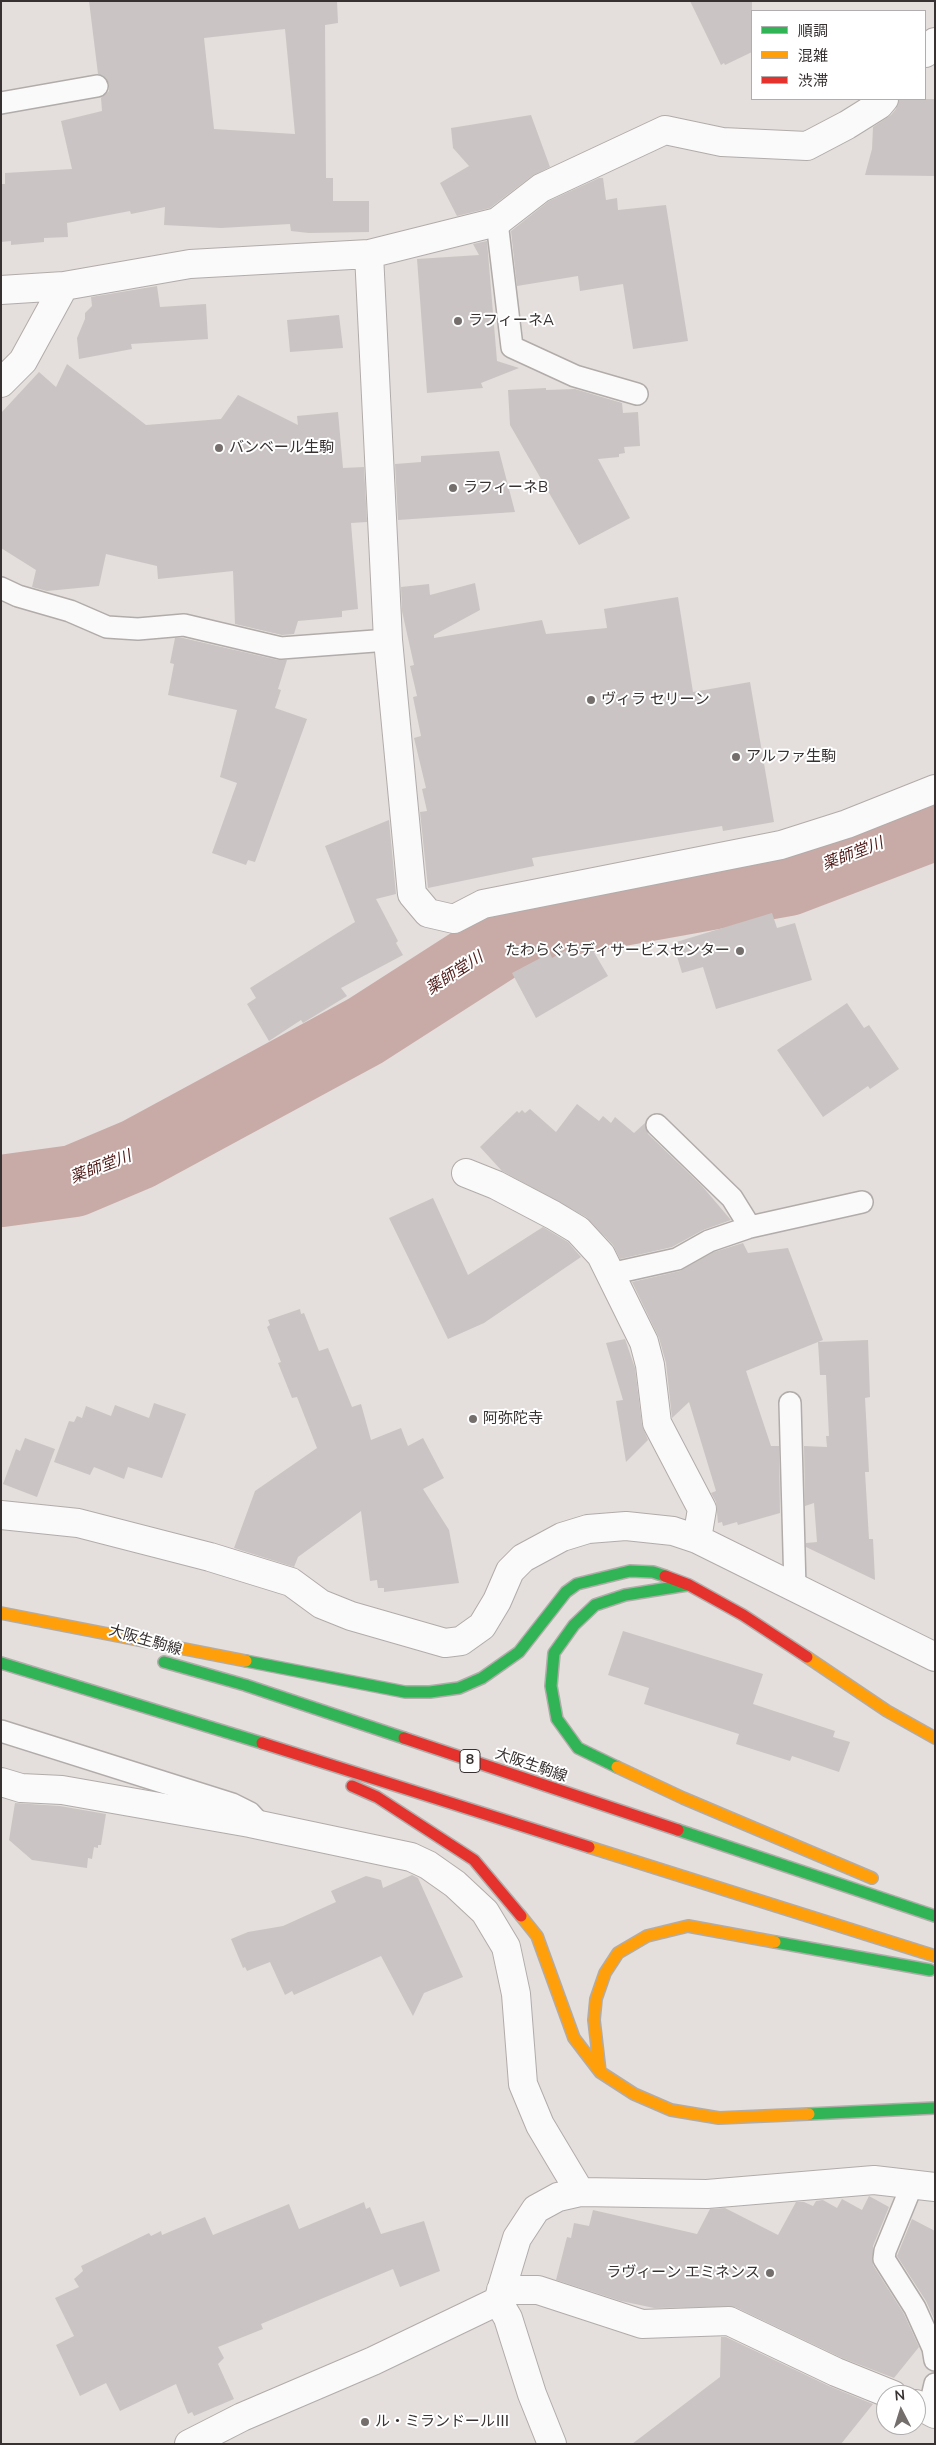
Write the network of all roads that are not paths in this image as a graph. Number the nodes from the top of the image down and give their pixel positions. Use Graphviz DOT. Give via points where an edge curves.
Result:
graph roads {
  1 [pos="935,42"];
  2 [pos="926,52"];
  3 [pos="96,86"];
  4 [pos="883,100"];
  5 [pos="1,103"];
  6 [pos="497,222"];
  7 [pos="369,254"];
  8 [pos="64,286"];
  9 [pos="1,290"];
  10 [pos="1,383"];
  11 [pos="638,394"];
  12 [pos="1,588"];
  13 [pos="388,640"];
  14 [pos="935,789"];
  15 [pos="657,1125"];
  16 [pos="466,1173"];
  17 [pos="862,1202"];
  18 [pos="750,1227"];
  19 [pos="610,1274"];
  20 [pos="790,1403"];
  21 [pos="1,1515"];
  22 [pos="697,1539"];
  23 [pos="688,1585"];
  24 [pos="795,1588"];
  25 [pos="1,1614"];
  26 [pos="114,1647"];
  27 [pos="935,1657"];
  28 [pos="152,1658"];
  29 [pos="1,1663"];
  30 [pos="1,1731"];
  31 [pos="229,1733"];
  32 [pos="935,1738"];
  33 [pos="1,1782"];
  34 [pos="263,1826"];
  35 [pos="881,1882"];
  36 [pos="917,1898"];
  37 [pos="935,1905"];
  38 [pos="935,1916"];
  39 [pos="935,1956"];
  40 [pos="935,1971"];
  41 [pos="600,2072"];
  42 [pos="935,2108"];
  43 [pos="923,2186"];
  44 [pos="580,2192"];
  45 [pos="500,2296"];
  46 [pos="935,2360"];
  47 [pos="876,2388"];
  48 [pos="189,2444"];
  49 [pos="552,2444"];
  1 -- 2 [label="street"];
  3 -- 5 [label="lane"];
  4 -- 6 [label="street" via="808,146 722,142 665,130 541,188"];
  6 -- 7 [label="street"];
  6 -- 11 [label="lane" via="512,347 575,376"];
  7 -- 8 [label="street" via="190,264"];
  7 -- 13 [label="street"];
  8 -- 9 [label="street"];
  8 -- 10 [label="street" via="23,361"];
  12 -- 13 [label="lane" via="107,627 138,629 184,625 281,648"];
  13 -- 14 [label="street" via="412,894 428,913 454,919 483,904 780,845 847,824"];
  15 -- 18 [label="lane" via="732,1198"];
  16 -- 19 [label="street" via="523,1198 578,1230 601,1255"];
  17 -- 18 [label="lane"];
  18 -- 19 [label="lane" via="709,1241 677,1259"];
  19 -- 22 [label="street" via="644,1342 657,1424 702,1509"];
  20 -- 24 [label="lane"];
  21 -- 22 [label="street" via="78,1523 210,1557 291,1582 321,1604 351,1616 445,1643 461,1641 482,1626 510,1571 523,1558 562,1537 588,1529 626,1526 673,1531"];
  22 -- 24 [label="street"];
  23 -- 25 [label="main road" via="653,1572 630,1571 577,1584 566,1592 519,1652 497,1668 459,1688 422,1692 405,1692"];
  23 -- 32 [label="main road" via="743,1615 887,1711"];
  23 -- 35 [label="main road" via="625,1595 594,1605 574,1625 554,1653 551,1686 557,1719 578,1748 683,1798"];
  24 -- 27 [label="street"];
  25 -- 26 [label="main road, 大阪生駒線"];
  28 -- 38 [label="main road, 大阪生駒線 / 8" via="245,1685"];
  29 -- 31 [label="main road"];
  30 -- 34 [label="lane" via="232,1804 250,1813"];
  31 -- 39 [label="main road"];
  31 -- 41 [label="main road" via="377,1797 474,1860 537,1936 574,2038"];
  33 -- 34 [label="street" via="21,1788 62,1790"];
  34 -- 44 [label="street" via="411,1857 456,1884 484,1912 506,1947 516,1994 523,2084 540,2124"];
  36 -- 37 [label="main road"];
  40 -- 41 [label="main road" via="688,1926 647,1936 618,1953 604,1973 594,2020"];
  41 -- 42 [label="main road" via="634,2094 671,2110 719,2118"];
  43 -- 44 [label="street" via="874,2180 707,2194"];
  43 -- 46 [label="lane" via="885,2251 884,2259 915,2308"];
  44 -- 45 [label="street" via="558,2197 536,2209 517,2238"];
  45 -- 47 [label="street" via="538,2290 642,2324 728,2321"];
  45 -- 48 [label="street" via="372,2360"];
  45 -- 49 [label="street"];
}
